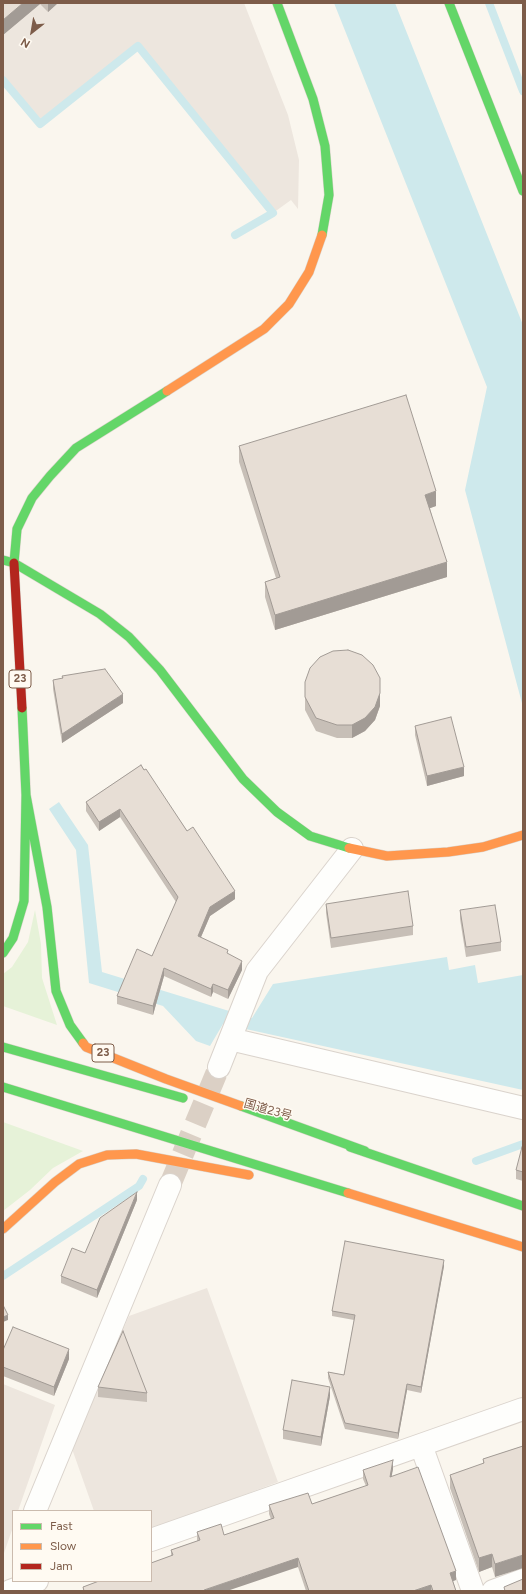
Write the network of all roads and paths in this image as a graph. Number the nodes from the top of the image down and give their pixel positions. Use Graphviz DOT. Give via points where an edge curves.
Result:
graph roads {
  1 [pos="277,3"];
  2 [pos="449,3"];
  3 [pos="523,191"];
  4 [pos="3,560"];
  5 [pos="14,563"];
  6 [pos="26,795"];
  7 [pos="523,835"];
  8 [pos="352,849"];
  9 [pos="3,953"];
  10 [pos="231,1036"];
  11 [pos="3,1047"];
  12 [pos="219,1067"];
  13 [pos="3,1087"];
  14 [pos="191,1101"];
  15 [pos="523,1108"];
  16 [pos="229,1112"];
  17 [pos="365,1151"];
  18 [pos="170,1185"];
  19 [pos="354,1195"];
  20 [pos="523,1206"];
  21 [pos="3,1229"];
  22 [pos="523,1247"];
  23 [pos="523,1409"];
  24 [pos="421,1445"];
  25 [pos="36,1510"];
  26 [pos="152,1540"];
  27 [pos="12,1580"];
  28 [pos="523,1580"];
  29 [pos="34,1582"];
  30 [pos="10,1591"];
  31 [pos="473,1591"];
  32 [pos="493,1591"];
  1 -- 5 [label="main road" via="313,99 325,146 329,195 322,235 309,272 289,304 264,329 76,448 32,498 18,529"];
  2 -- 3 [label="main road"];
  4 -- 5 [label="main road"];
  5 -- 6 [label="main road, 23"];
  5 -- 8 [label="main road" via="100,614 129,637 160,670 244,779 278,812 310,836"];
  6 -- 9 [label="main road, 23" via="24,901 13,938"];
  6 -- 17 [label="main road, 23" via="47,907 56,991 70,1025 86,1047"];
  7 -- 8 [label="main road" via="482,847 448,852 387,856"];
  8 -- 10 [label="street" via="257,970"];
  10 -- 12 [label="street"];
  10 -- 15 [label="street"];
  11 -- 14 [label="main road, 23"];
  13 -- 19 [label="main road"];
  16 -- 17 [label="main road, 国道23号 / 23"];
  17 -- 20 [label="main road, 国道23号 / 23"];
  18 -- 25 [label="street"];
  19 -- 21 [label="main road" via="136,1154 108,1155 79,1164"];
  19 -- 22 [label="main road"];
  23 -- 24 [label="street"];
  24 -- 26 [label="street"];
  24 -- 31 [label="street"];
  27 -- 30 [label="street"];
  28 -- 32 [label="street"];
  29 -- 30 [label="street"];
}
